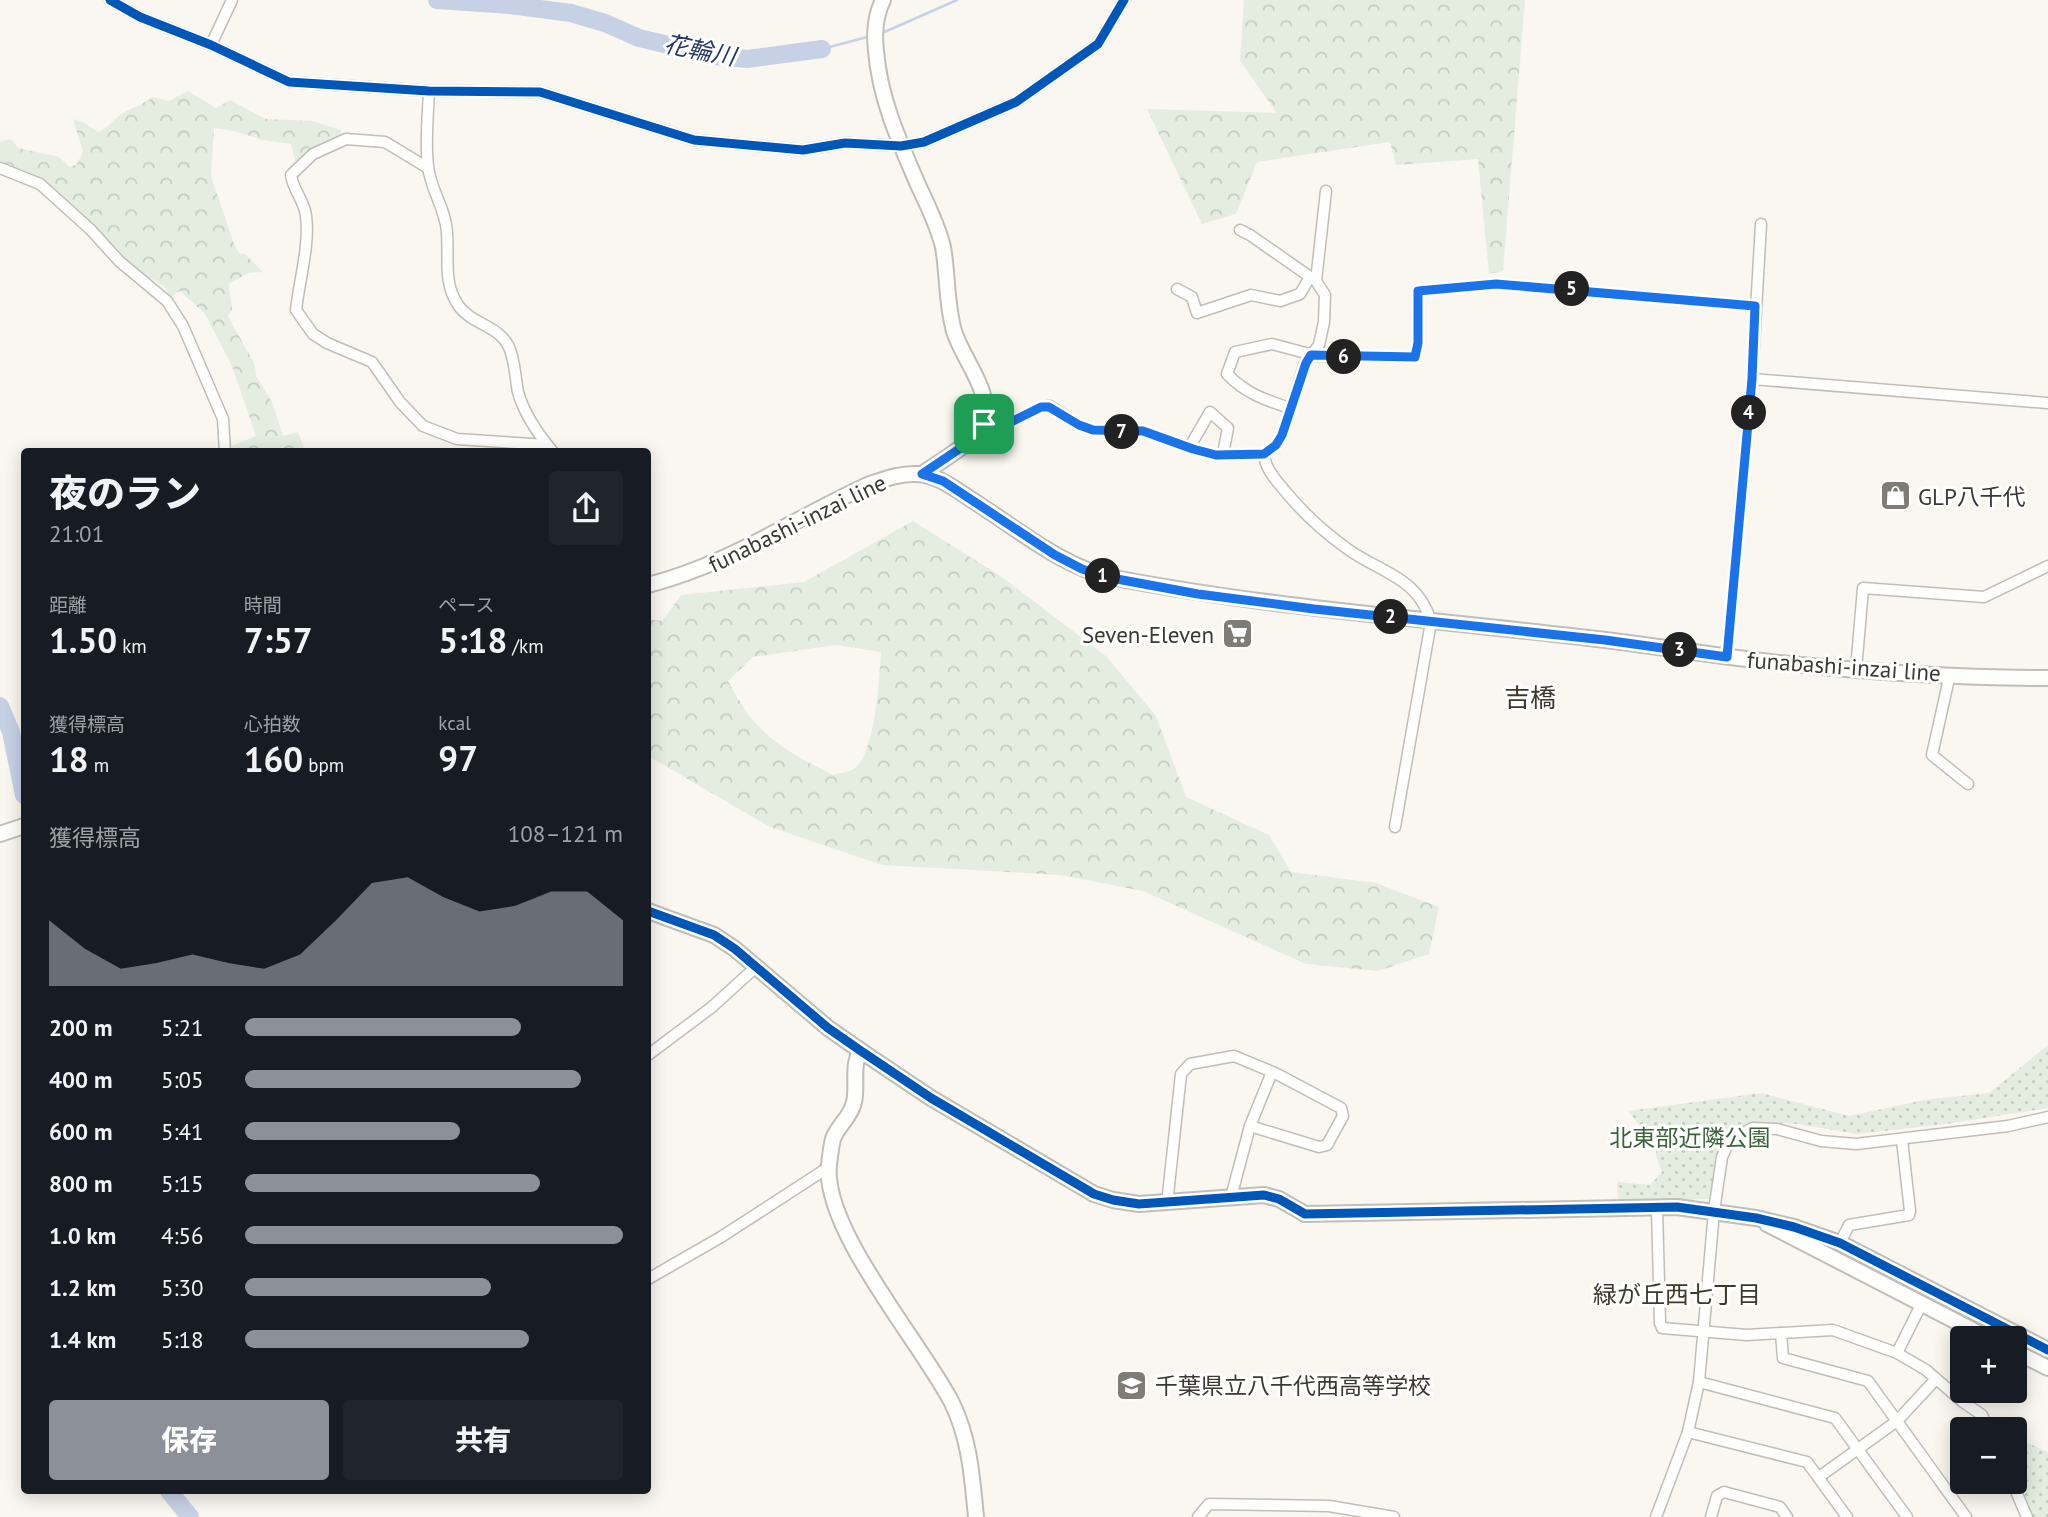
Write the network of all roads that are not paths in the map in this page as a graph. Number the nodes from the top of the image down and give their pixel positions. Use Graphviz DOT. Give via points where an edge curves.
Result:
graph roads {
  1 [pos="110,0"];
  2 [pos="232,0"];
  3 [pos="883,0"];
  4 [pos="1124,0"];
  5 [pos="211,45"];
  6 [pos="429,91"];
  7 [pos="901,146"];
  8 [pos="0,168"];
  9 [pos="428,168"];
  10 [pos="1326,191"];
  11 [pos="1760,224"];
  12 [pos="1240,230"];
  13 [pos="1313,279"];
  14 [pos="1177,289"];
  15 [pos="1755,306"];
  16 [pos="1311,355"];
  17 [pos="1752,379"];
  18 [pos="2048,403"];
  19 [pos="1290,408"];
  20 [pos="984,424"];
  21 [pos="225,448"];
  22 [pos="550,448"];
  23 [pos="1189,448"];
  24 [pos="1223,454"];
  25 [pos="1264,454"];
  26 [pos="922,474"];
  27 [pos="2048,566"];
  28 [pos="651,584"];
  29 [pos="1431,622"];
  30 [pos="1727,657"];
  31 [pos="1856,670"];
  32 [pos="1950,674"];
  33 [pos="2048,678"];
  34 [pos="1968,784"];
  35 [pos="21,827"];
  36 [pos="1395,827"];
  37 [pos="0,834"];
  38 [pos="651,912"];
  39 [pos="757,965"];
  40 [pos="861,1051"];
  41 [pos="651,1053"];
  42 [pos="1272,1072"];
  43 [pos="2048,1117"];
  44 [pos="1250,1126"];
  45 [pos="1902,1140"];
  46 [pos="829,1167"];
  47 [pos="1231,1197"];
  48 [pos="1167,1204"];
  49 [pos="1657,1208"];
  50 [pos="1714,1211"];
  51 [pos="1756,1218"];
  52 [pos="1840,1243"];
  53 [pos="651,1277"];
  54 [pos="1922,1303"];
  55 [pos="1965,1326"];
  56 [pos="1705,1332"];
  57 [pos="1781,1333"];
  58 [pos="2048,1349"];
  59 [pos="1897,1353"];
  60 [pos="2027,1358"];
  61 [pos="2048,1368"];
  62 [pos="1936,1379"];
  63 [pos="1699,1382"];
  64 [pos="1983,1417"];
  65 [pos="1897,1421"];
  66 [pos="1688,1432"];
  67 [pos="1858,1449"];
  68 [pos="1819,1477"];
  69 [pos="2017,1494"];
  70 [pos="976,1517"];
  71 [pos="1198,1517"];
  72 [pos="1394,1517"];
  73 [pos="1656,1517"];
  74 [pos="1711,1517"];
  75 [pos="1787,1517"];
  76 [pos="1847,1517"];
  77 [pos="1907,1517"];
  78 [pos="1966,1517"];
  79 [pos="2027,1517"];
  1 -- 5 [label="street"];
  2 -- 5 [label="street"];
  3 -- 7 [label="street" via="874,40 877,73"];
  4 -- 7 [label="street" via="1098,44 1016,103 924,142"];
  5 -- 6 [label="street" via="289,82"];
  6 -- 7 [label="street" via="540,92 694,140 730,145 803,150 845,143"];
  6 -- 9 [label="street"];
  7 -- 20 [label="street" via="943,247 948,303 955,333 985,403"];
  8 -- 21 [label="street" via="40,184 167,301 183,326 223,419"];
  9 -- 22 [label="street" via="448,234 449,288 460,308 499,333 509,346 529,420"];
  9 -- 22 [label="street" via="385,142 346,139 300,164 291,175 306,214 296,310 313,334 373,362 400,402 424,426 464,440"];
  10 -- 13 [label="street"];
  11 -- 15 [label="street"];
  12 -- 13 [label="street"];
  13 -- 14 [label="street" via="1300,294 1280,301 1251,295 1197,313 1192,297"];
  13 -- 16 [label="street" via="1325,295 1320,345"];
  15 -- 16 [label="street" via="1496,284 1448,287 1418,291 1415,357"];
  15 -- 17 [label="street"];
  16 -- 19 [label="street"];
  16 -- 19 [label="street" via="1272,344 1235,352 1227,374 1252,395"];
  17 -- 18 [label="street"];
  17 -- 30 [label="street"];
  19 -- 25 [label="street" via="1282,435"];
  20 -- 23 [label="street" via="1013,421 1049,407 1093,430 1143,431"];
  20 -- 26 [label="street" via="974,439"];
  23 -- 24 [label="street"];
  23 -- 24 [label="street" via="1210,412 1228,428"];
  24 -- 25 [label="street"];
  25 -- 29 [label="street" via="1274,478 1293,501 1348,549 1418,593"];
  26 -- 28 [label="street, funabashi-inzai line" via="870,484 721,561"];
  26 -- 29 [label="street, funabashi-inzai line" via="943,481 1055,555 1106,577 1198,594"];
  27 -- 31 [label="street" via="1984,597 1863,587"];
  29 -- 30 [label="street, funabashi-inzai line"];
  29 -- 36 [label="street"];
  30 -- 31 [label="street, funabashi-inzai line"];
  31 -- 32 [label="street, funabashi-inzai line"];
  32 -- 33 [label="street, funabashi-inzai line"];
  32 -- 34 [label="street" via="1932,755"];
  35 -- 37 [label="street"];
  38 -- 39 [label="street" via="714,935"];
  39 -- 40 [label="street" via="810,1014"];
  39 -- 41 [label="street" via="712,1007"];
  40 -- 46 [label="street" via="856,1058 852,1112 833,1139"];
  40 -- 48 [label="street" via="1079,1187 1113,1200"];
  42 -- 44 [label="street"];
  42 -- 44 [label="street" via="1341,1108 1343,1116 1327,1145 1319,1147"];
  42 -- 48 [label="street" via="1234,1056 1190,1064 1181,1074"];
  43 -- 45 [label="street"];
  44 -- 47 [label="street"];
  45 -- 50 [label="street" via="1836,1144 1754,1128 1727,1146"];
  45 -- 52 [label="street" via="1909,1215 1849,1225"];
  46 -- 53 [label="street"];
  46 -- 70 [label="street" via="835,1208 862,1261 952,1404 970,1456"];
  47 -- 48 [label="street"];
  47 -- 49 [label="street" via="1265,1195 1305,1214"];
  49 -- 50 [label="street"];
  49 -- 56 [label="street" via="1660,1323 1667,1330"];
  50 -- 51 [label="street"];
  50 -- 56 [label="street"];
  51 -- 52 [label="street"];
  51 -- 54 [label="street"];
  52 -- 58 [label="street"];
  54 -- 55 [label="street"];
  54 -- 59 [label="street"];
  56 -- 57 [label="street"];
  56 -- 63 [label="street"];
  57 -- 59 [label="street" via="1833,1330"];
  57 -- 65 [label="street" via="1783,1358 1868,1381"];
  59 -- 62 [label="street"];
  60 -- 61 [label="street"];
  62 -- 64 [label="street"];
  62 -- 65 [label="street"];
  63 -- 66 [label="street"];
  63 -- 67 [label="street" via="1835,1418"];
  65 -- 67 [label="street"];
  65 -- 78 [label="street"];
  66 -- 68 [label="street" via="1807,1462"];
  66 -- 73 [label="street"];
  67 -- 68 [label="street"];
  67 -- 77 [label="street"];
  68 -- 76 [label="street"];
  69 -- 79 [label="street"];
  71 -- 72 [label="street" via="1209,1504 1329,1506"];
  74 -- 75 [label="street" via="1717,1496 1724,1492 1780,1507"];
}
